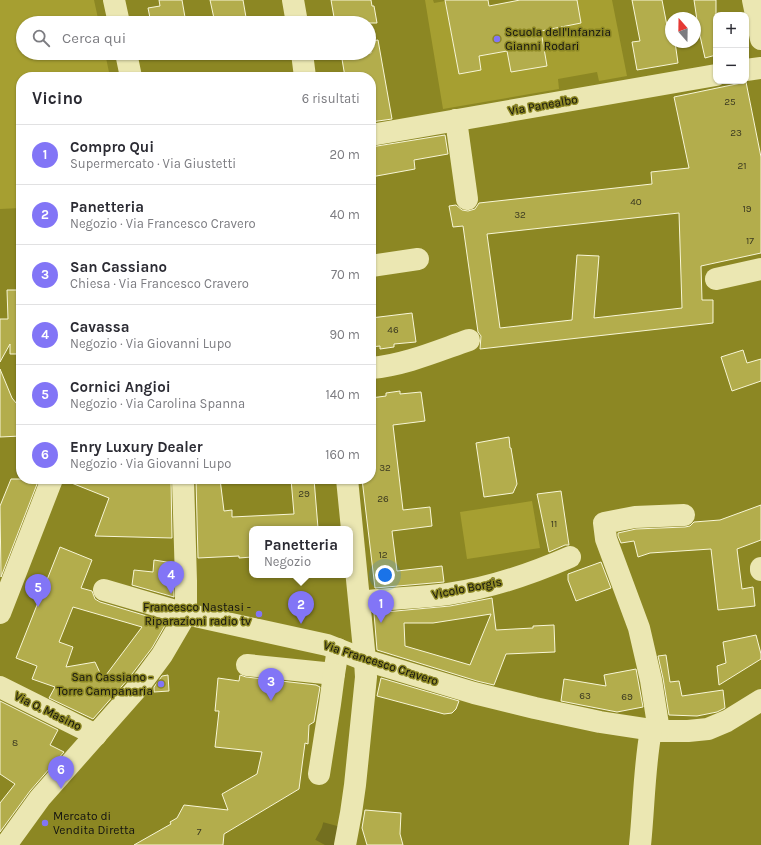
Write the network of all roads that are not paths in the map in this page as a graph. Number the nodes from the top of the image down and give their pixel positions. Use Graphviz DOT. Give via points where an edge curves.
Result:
graph roads {
  1 [pos="114,0"];
  2 [pos="293,0"];
  3 [pos="753,0"];
  4 [pos="117,16"];
  5 [pos="296,16"];
  6 [pos="761,39"];
  7 [pos="127,60"];
  8 [pos="303,60"];
  9 [pos="761,68"];
  10 [pos="749,70"];
  11 [pos="130,72"];
  12 [pos="304,72"];
  13 [pos="713,76"];
  14 [pos="456,120"];
  15 [pos="376,134"];
  16 [pos="467,199"];
  17 [pos="418,259"];
  18 [pos="376,265"];
  19 [pos="761,270"];
  20 [pos="716,279"];
  21 [pos="469,340"];
  22 [pos="376,368"];
  23 [pos="50,484"];
  24 [pos="183,484"];
  25 [pos="348,484"];
  26 [pos="684,515"];
  27 [pos="352,526"];
  28 [pos="353,536"];
  29 [pos="570,556"];
  30 [pos="5,587"];
  31 [pos="104,590"];
  32 [pos="360,602"];
  33 [pos="0,613"];
  34 [pos="195,616"];
  35 [pos="338,648"];
  36 [pos="365,660"];
  37 [pos="247,665"];
  38 [pos="334,674"];
  39 [pos="0,687"];
  40 [pos="761,700"];
  41 [pos="655,731"];
  42 [pos="96,735"];
  43 [pos="319,774"];
  44 [pos="355,785"];
  45 [pos="335,821"];
  46 [pos="6,845"];
  47 [pos="345,845"];
  48 [pos="640,845"];
  1 -- 4 [label="street"];
  2 -- 5 [label="street"];
  3 -- 6 [label="street"];
  7 -- 11 [label="street"];
  8 -- 12 [label="street"];
  9 -- 10 [label="street"];
  13 -- 14 [label="street, Via Panealbo"];
  14 -- 15 [label="street, Via Panealbo"];
  14 -- 16 [label="street"];
  17 -- 18 [label="street"];
  19 -- 20 [label="street"];
  21 -- 22 [label="street" via="419,358"];
  23 -- 30 [label="street"];
  24 -- 34 [label="street" via="186,581"];
  25 -- 27 [label="street"];
  26 -- 41 [label="street" via="635,517 604,523 606,539 639,628 651,680"];
  28 -- 32 [label="street"];
  29 -- 32 [label="street, Vicolo Borgis" via="508,581 471,590 446,595"];
  30 -- 33 [label="street"];
  31 -- 34 [label="street, Via Francesco Cravero"];
  32 -- 36 [label="street"];
  34 -- 35 [label="street, Via Francesco Cravero"];
  34 -- 42 [label="street"];
  35 -- 36 [label="street, Via Francesco Cravero"];
  35 -- 38 [label="street"];
  36 -- 41 [label="street, Via Francesco Cravero" via="474,693 535,708"];
  36 -- 44 [label="street" via="366,677"];
  37 -- 38 [label="street"];
  38 -- 43 [label="street"];
  39 -- 42 [label="street, Via O. Masino"];
  40 -- 41 [label="street, Via Francesco Cravero" via="727,722 708,729"];
  41 -- 48 [label="street" via="646,767"];
  42 -- 46 [label="street" via="40,798"];
  44 -- 45 [label="street" via="342,790"];
  44 -- 47 [label="street"];
}
